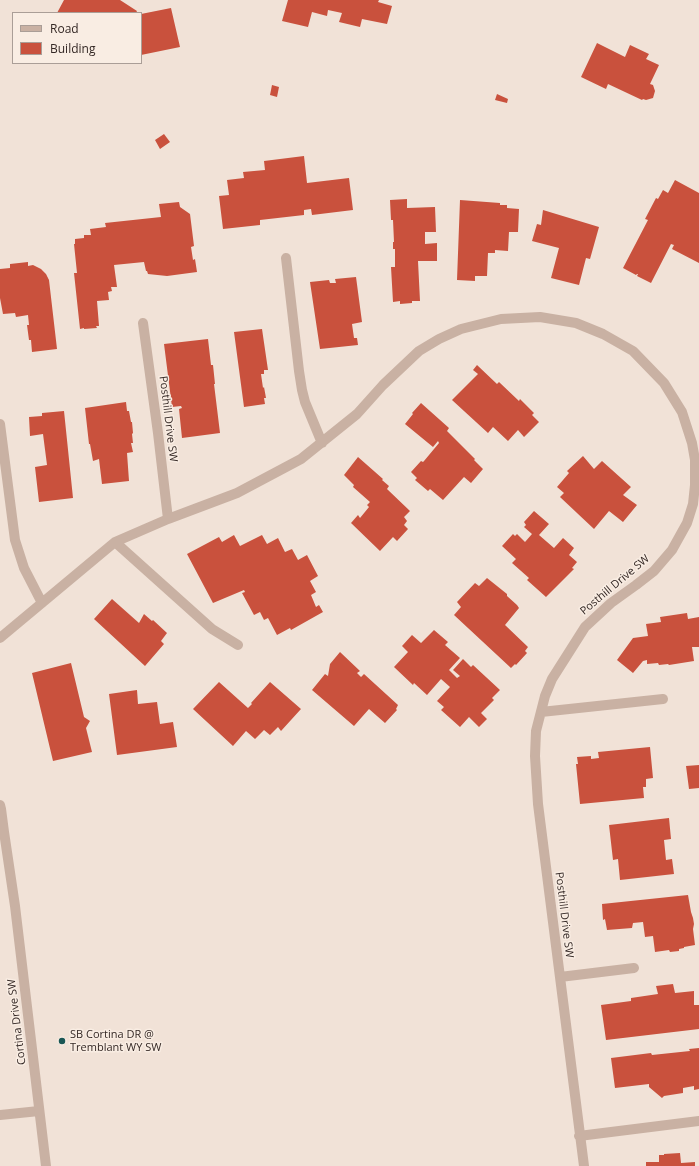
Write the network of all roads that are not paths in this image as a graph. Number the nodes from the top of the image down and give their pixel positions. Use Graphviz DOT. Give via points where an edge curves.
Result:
graph roads {
  1 [pos="286,258"];
  2 [pos="143,323"];
  3 [pos="0,424"];
  4 [pos="322,443"];
  5 [pos="168,519"];
  6 [pos="115,542"];
  7 [pos="42,603"];
  8 [pos="0,638"];
  9 [pos="238,645"];
  10 [pos="663,699"];
  11 [pos="541,712"];
  12 [pos="0,805"];
  13 [pos="634,968"];
  14 [pos="560,977"];
  15 [pos="39,1111"];
  16 [pos="0,1116"];
  17 [pos="699,1121"];
  18 [pos="579,1136"];
  19 [pos="46,1166"];
  20 [pos="584,1166"];
  1 -- 4 [label="street" via="302,390"];
  2 -- 5 [label="street, Posthill Drive SW"];
  3 -- 7 [label="street" via="15,540 24,568"];
  4 -- 5 [label="street, Posthill Drive SW" via="301,459 237,494"];
  4 -- 11 [label="street, Posthill Drive SW" via="357,414 419,351 460,329 501,319 540,317 576,323 603,334 633,351 664,383 682,412 695,460 693,504 687,523 672,550 654,571 611,603 585,627 552,679"];
  5 -- 6 [label="street, Posthill Drive SW"];
  6 -- 7 [label="street, Posthill Drive SW"];
  6 -- 9 [label="street" via="212,629"];
  7 -- 8 [label="street, Posthill Drive SW"];
  10 -- 11 [label="street"];
  11 -- 14 [label="street, Posthill Drive SW" via="536,731 535,756 538,804"];
  12 -- 15 [label="street, Cortina Drive SW" via="15,906"];
  13 -- 14 [label="street"];
  14 -- 18 [label="street, Posthill Drive SW"];
  15 -- 16 [label="street"];
  15 -- 19 [label="street, Cortina Drive SW"];
  17 -- 18 [label="street"];
  18 -- 20 [label="street, Posthill Drive SW"];
}
